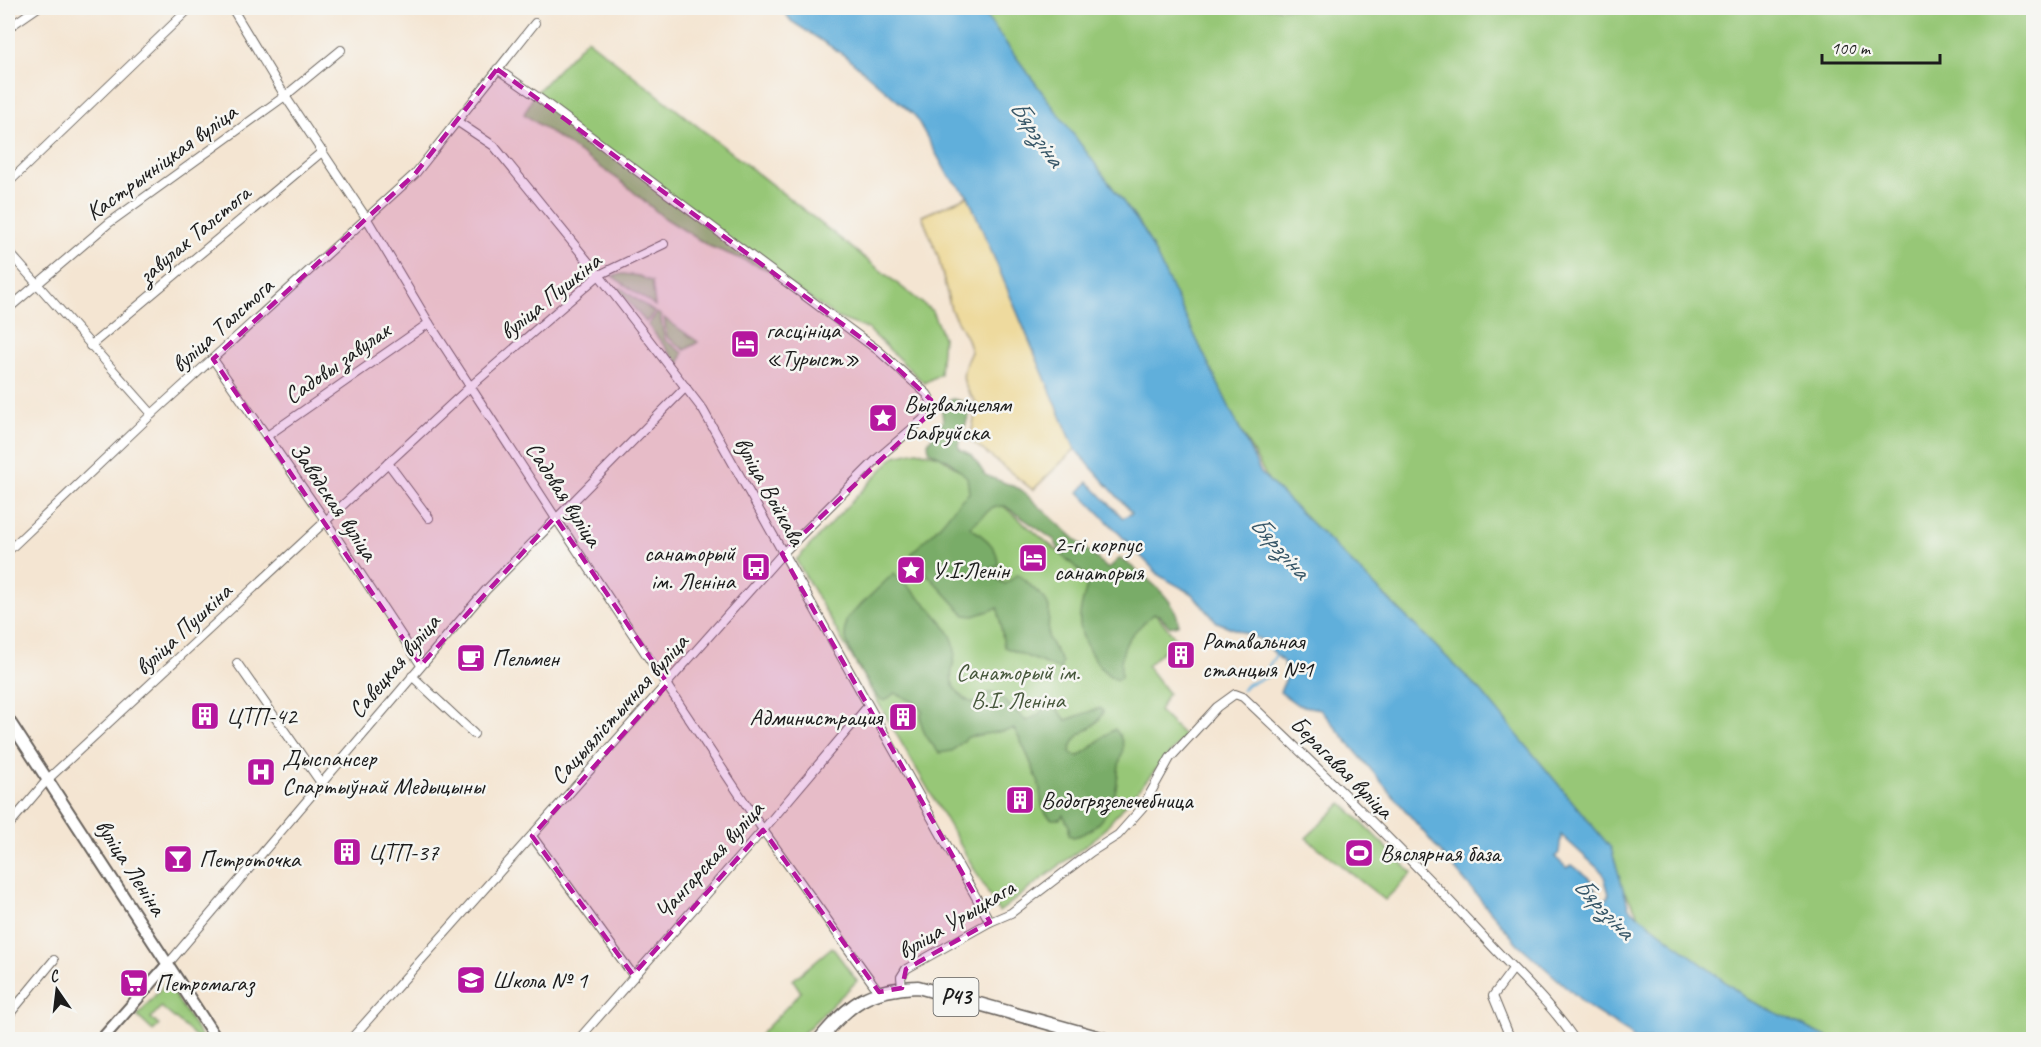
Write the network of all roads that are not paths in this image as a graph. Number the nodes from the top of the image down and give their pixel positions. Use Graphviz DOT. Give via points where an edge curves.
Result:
graph roads {
  1 [pos="37,8"];
  2 [pos="190,8"];
  3 [pos="232,8"];
  4 [pos="535,23"];
  5 [pos="8,28"];
  6 [pos="341,50"];
  7 [pos="496,69"];
  8 [pos="285,96"];
  9 [pos="458,122"];
  10 [pos="322,151"];
  11 [pos="8,183"];
  12 [pos="367,219"];
  13 [pos="664,244"];
  14 [pos="8,251"];
  15 [pos="599,275"];
  16 [pos="35,285"];
  17 [pos="8,309"];
  18 [pos="429,323"];
  19 [pos="90,346"];
  20 [pos="213,359"];
  21 [pos="471,386"];
  22 [pos="686,387"];
  23 [pos="152,414"];
  24 [pos="267,436"];
  25 [pos="388,463"];
  26 [pos="555,517"];
  27 [pos="429,518"];
  28 [pos="325,520"];
  29 [pos="8,551"];
  30 [pos="782,554"];
  31 [pos="237,663"];
  32 [pos="421,665"];
  33 [pos="412,676"];
  34 [pos="668,684"];
  35 [pos="1243,697"];
  36 [pos="868,706"];
  37 [pos="8,719"];
  38 [pos="474,734"];
  39 [pos="48,779"];
  40 [pos="321,783"];
  41 [pos="8,826"];
  42 [pos="763,830"];
  43 [pos="532,836"];
  44 [pos="990,922"];
  45 [pos="54,960"];
  46 [pos="168,964"];
  47 [pos="1513,969"];
  48 [pos="633,975"];
  49 [pos="902,988"];
  50 [pos="879,992"];
  51 [pos="8,1016"];
  52 [pos="101,1040"];
  53 [pos="217,1040"];
  54 [pos="350,1040"];
  55 [pos="578,1040"];
  56 [pos="819,1040"];
  57 [pos="1108,1040"];
  58 [pos="1511,1040"];
  59 [pos="1575,1040"];
  1 -- 5 [label="street"];
  2 -- 11 [label="street"];
  3 -- 8 [label="street, Садовая вуліца"];
  4 -- 7 [label="street, вуліца Талстога"];
  6 -- 8 [label="street, Кастрычніцкая вуліца"];
  7 -- 9 [label="street, вуліца Талстога"];
  7 -- 30 [label="street, Сацыялістычная вуліца" via="879,351 931,400 927,417 878,458"];
  8 -- 10 [label="street, Садовая вуліца"];
  8 -- 16 [label="street, Кастрычніцкая вуліца" via="109,223"];
  9 -- 12 [label="street, вуліца Талстога" via="415,174"];
  9 -- 15 [label="street, вуліца Войкава" via="494,146"];
  10 -- 12 [label="street, Садовая вуліца"];
  10 -- 19 [label="street, завулак Талстога"];
  12 -- 18 [label="street, Садовая вуліца"];
  12 -- 20 [label="street, вуліца Талстога"];
  13 -- 15 [label="street, вуліца Пушкіна"];
  14 -- 16 [label="street"];
  15 -- 21 [label="street, вуліца Пушкіна"];
  15 -- 22 [label="street, вуліца Войкава"];
  16 -- 17 [label="street, Кастрычніцкая вуліца"];
  16 -- 19 [label="street"];
  18 -- 21 [label="street, Садовая вуліца"];
  18 -- 24 [label="street, Садовы завулак"];
  19 -- 23 [label="street"];
  20 -- 23 [label="street, вуліца Талстога"];
  20 -- 24 [label="street, Заводская вуліца"];
  21 -- 25 [label="street, вуліца Пушкіна"];
  21 -- 26 [label="street, Садовая вуліца"];
  22 -- 26 [label="street, Савецкая вуліца"];
  22 -- 30 [label="street, вуліца Войкава" via="703,410"];
  23 -- 29 [label="street, вуліца Талстога"];
  24 -- 28 [label="street, Заводская вуліца"];
  25 -- 27 [label="street"];
  25 -- 28 [label="street, вуліца Пушкіна"];
  26 -- 32 [label="street, Савецкая вуліца"];
  26 -- 34 [label="street, Садовая вуліца"];
  28 -- 32 [label="street, Заводская вуліца"];
  28 -- 39 [label="street, вуліца Пушкіна"];
  30 -- 34 [label="street, Сацыялістычная вуліца"];
  30 -- 36 [label="street, вуліца Войкава"];
  31 -- 40 [label="street"];
  32 -- 33 [label="street, Савецкая вуліца"];
  33 -- 38 [label="street"];
  33 -- 40 [label="street, Савецкая вуліца"];
  34 -- 42 [label="street, Садовая вуліца"];
  34 -- 43 [label="street, Сацыялістычная вуліца"];
  35 -- 44 [label="street, вуліца Урыцкага" via="1235,694 1217,707 1170,758 1142,808 1118,836 1011,913"];
  35 -- 47 [label="street, Берагавая вуліца" via="1454,905"];
  36 -- 42 [label="street, Чангарская вуліца"];
  36 -- 44 [label="street, вуліца Войкава"];
  37 -- 39 [label="main road, вуліца Леніна"];
  39 -- 41 [label="street, вуліца Пушкіна"];
  39 -- 46 [label="main road, вуліца Леніна"];
  40 -- 46 [label="street, Савецкая вуліца"];
  42 -- 48 [label="street, Чангарская вуліца"];
  42 -- 50 [label="street, Садовая вуліца"];
  43 -- 48 [label="street"];
  43 -- 54 [label="street, Сацыялістычная вуліца"];
  44 -- 49 [label="street, вуліца Урыцкага" via="906,969 901,977"];
  45 -- 51 [label="street"];
  46 -- 52 [label="main road, Савецкая вуліца"];
  46 -- 53 [label="main road, вуліца Леніна"];
  47 -- 58 [label="street" via="1493,996"];
  47 -- 59 [label="street, Берагавая вуліца" via="1555,1010"];
  48 -- 55 [label="street, Чангарская вуліца"];
  49 -- 50 [label="main road, вуліца Урыцкага / Р43"];
  49 -- 57 [label="main road, вуліца Урыцкага / Р43" via="918,987"];
  50 -- 56 [label="main road, вуліца Урыцкага / Р43" via="852,1005"];
}
